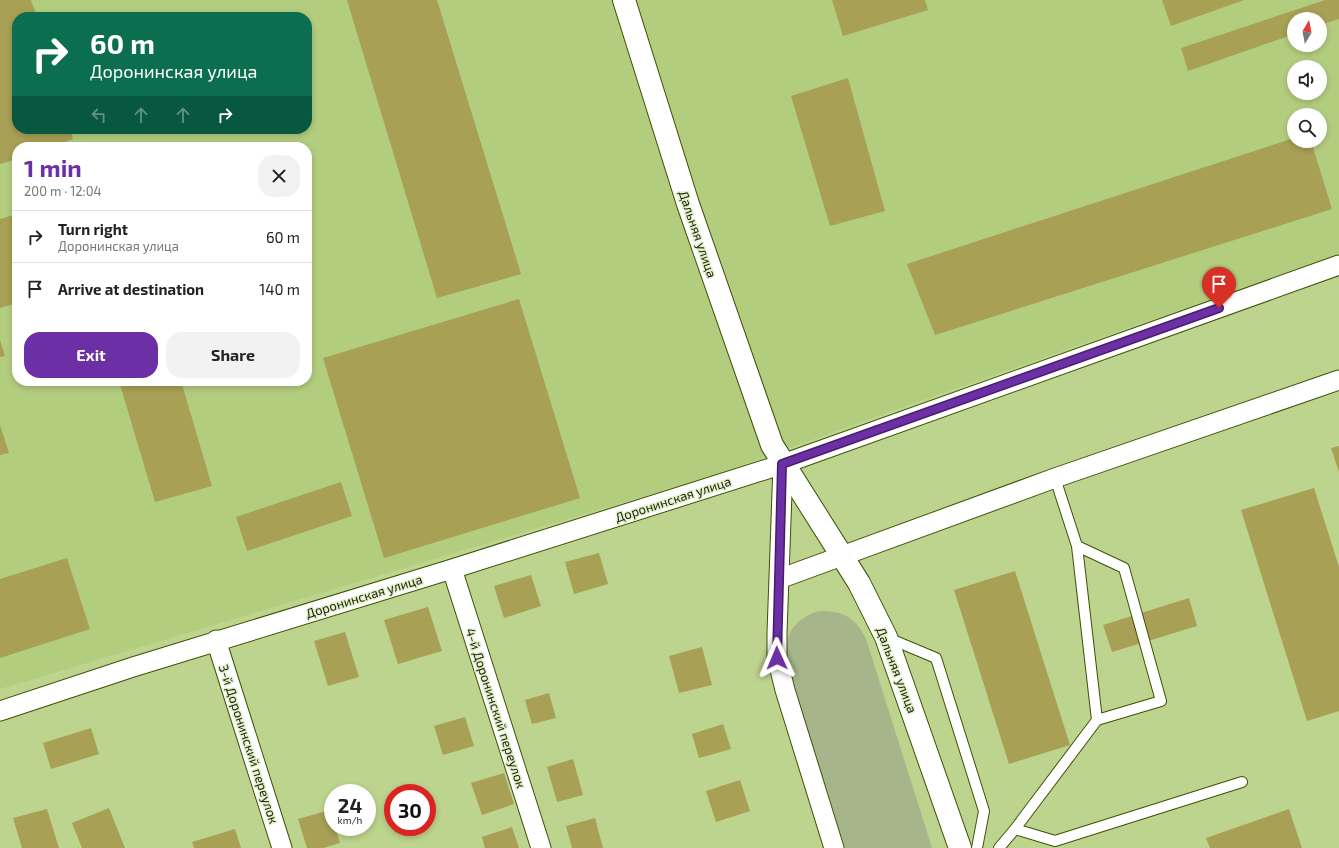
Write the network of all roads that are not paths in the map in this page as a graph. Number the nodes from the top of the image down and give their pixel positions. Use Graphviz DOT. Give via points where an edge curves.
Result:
graph roads {
  1 [pos="624,0"];
  2 [pos="1339,265"];
  3 [pos="1339,380"];
  4 [pos="782,464"];
  5 [pos="1055,478"];
  6 [pos="1077,546"];
  7 [pos="842,556"];
  8 [pos="452,569"];
  9 [pos="779,579"];
  10 [pos="886,637"];
  11 [pos="216,640"];
  12 [pos="0,711"];
  13 [pos="1096,720"];
  14 [pos="1242,782"];
  15 [pos="1015,829"];
  16 [pos="282,848"];
  17 [pos="541,848"];
  18 [pos="834,848"];
  19 [pos="960,848"];
  20 [pos="977,848"];
  21 [pos="999,848"];
  1 -- 4 [label="street, Дальняя улица" via="688,204 772,445"];
  2 -- 4 [label="street, Доронинская улица"];
  3 -- 5 [label="street"];
  4 -- 7 [label="street, Дальняя улица"];
  4 -- 8 [label="street, Доронинская улица"];
  4 -- 9 [label="street, Дальняя улица"];
  5 -- 6 [label="lane"];
  5 -- 7 [label="street"];
  6 -- 13 [label="lane"];
  6 -- 13 [label="lane" via="1124,568 1161,700"];
  7 -- 9 [label="street"];
  7 -- 10 [label="street, Дальняя улица"];
  8 -- 11 [label="street, Доронинская улица"];
  8 -- 17 [label="street, 4-й Доронинский переулок"];
  9 -- 18 [label="street, Дальняя улица" via="777,658"];
  10 -- 19 [label="street, Дальняя улица"];
  10 -- 20 [label="lane" via="936,658 984,811"];
  11 -- 12 [label="street, Доронинская улица"];
  11 -- 16 [label="street, 3-й Доронинский переулок"];
  13 -- 15 [label="lane"];
  14 -- 15 [label="lane" via="1055,841"];
  15 -- 21 [label="lane"];
}
